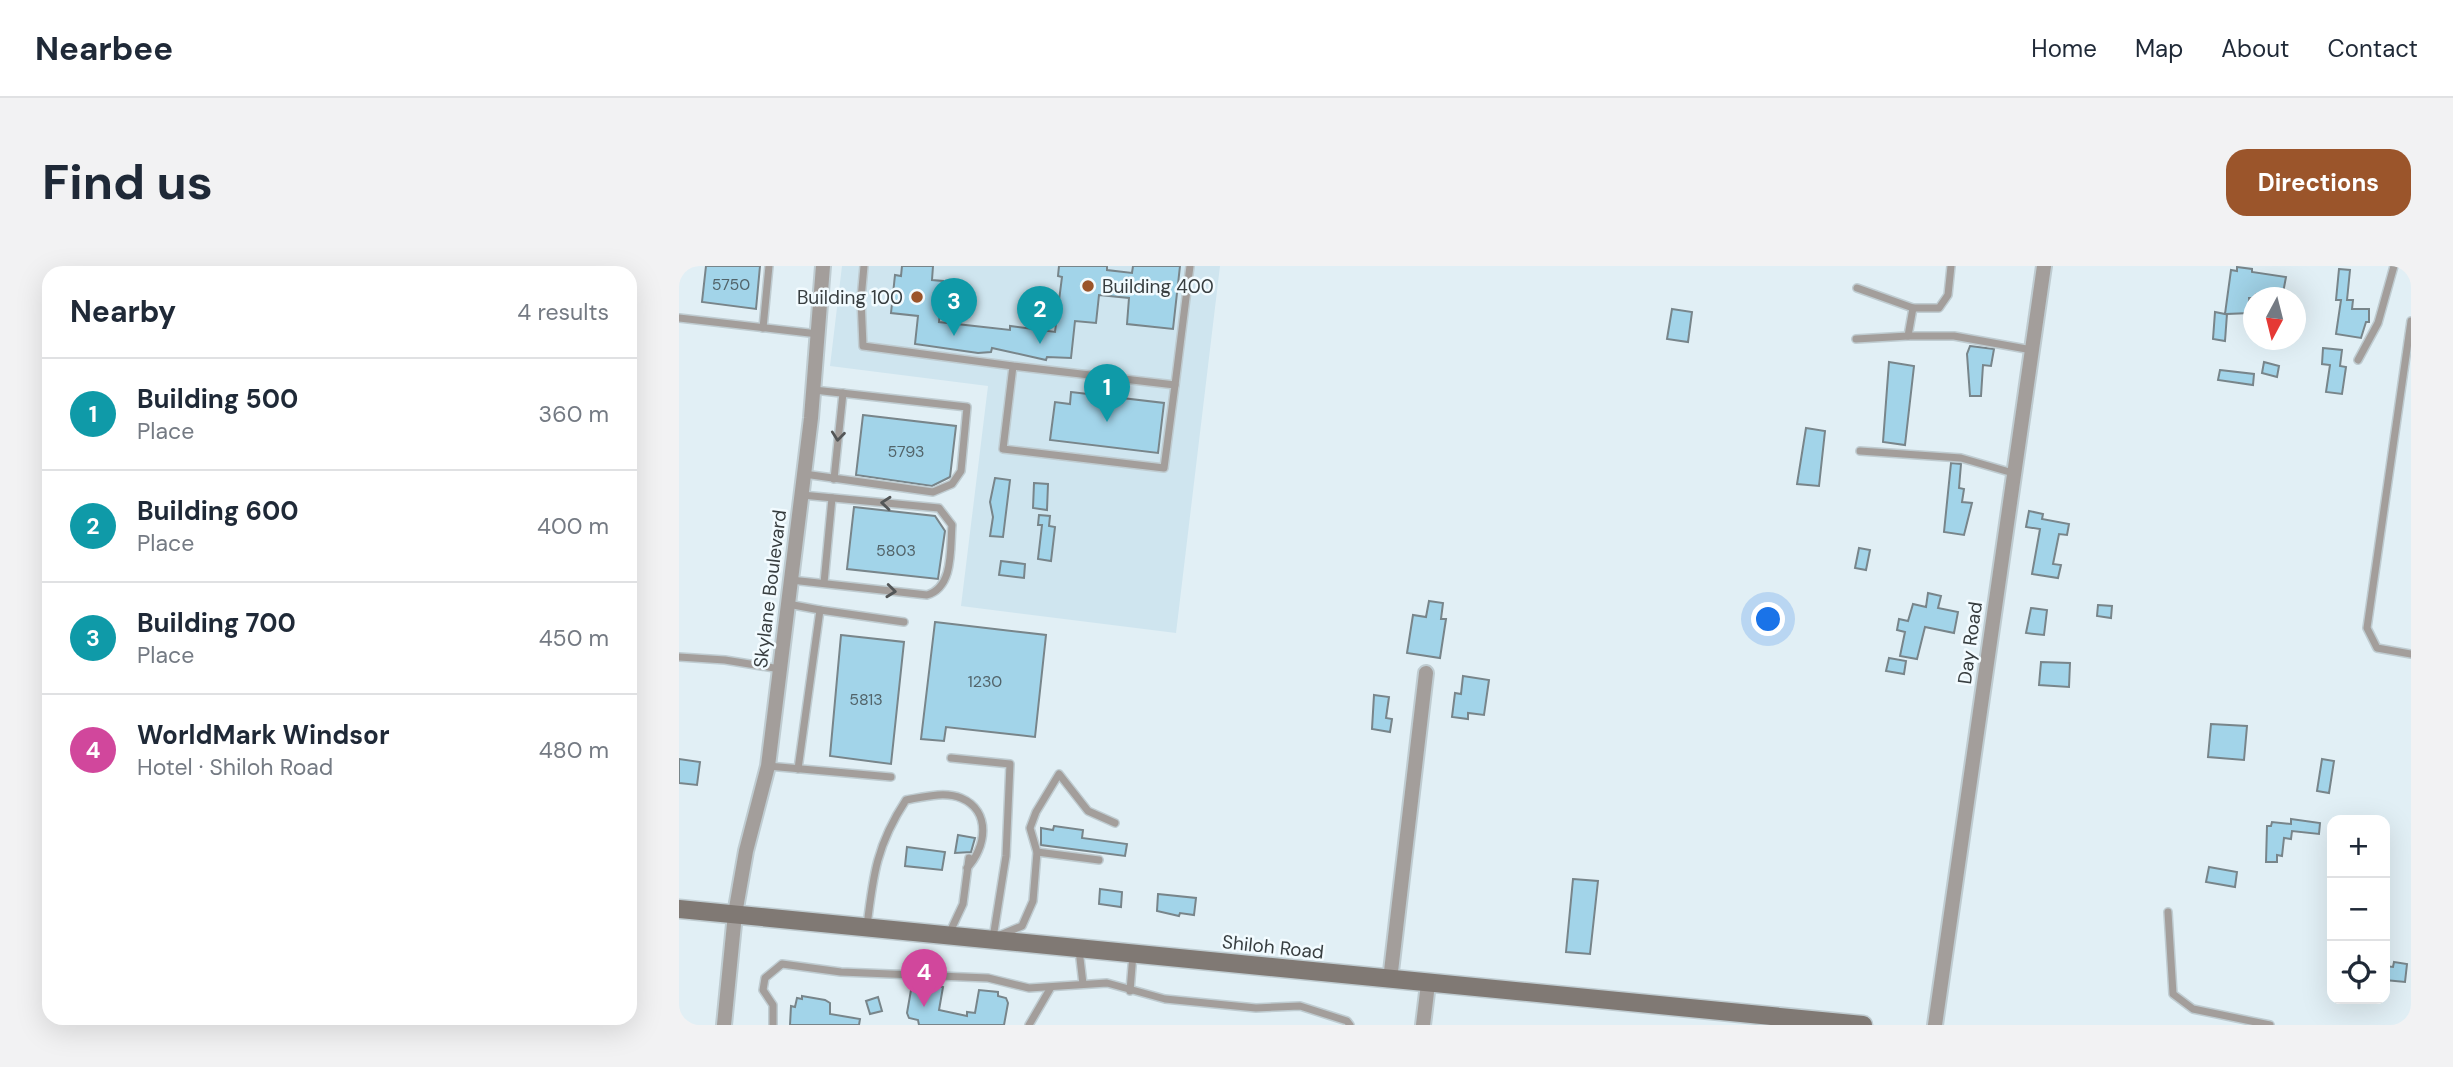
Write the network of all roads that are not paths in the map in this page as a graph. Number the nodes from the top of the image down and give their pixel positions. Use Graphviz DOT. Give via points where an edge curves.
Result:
graph roads {
  1 [pos="769,266"];
  2 [pos="823,266"];
  3 [pos="864,266"];
  4 [pos="1190,266"];
  5 [pos="1951,266"];
  6 [pos="2044,266"];
  7 [pos="2394,266"];
  8 [pos="1857,288"];
  9 [pos="1913,308"];
  10 [pos="679,318"];
  11 [pos="2411,321"];
  12 [pos="763,328"];
  13 [pos="819,334"];
  14 [pos="1908,336"];
  15 [pos="1856,339"];
  16 [pos="2032,350"];
  17 [pos="2358,360"];
  18 [pos="1013,366"];
  19 [pos="1175,385"];
  20 [pos="811,390"];
  21 [pos="843,393"];
  22 [pos="1860,451"];
  23 [pos="2014,473"];
  24 [pos="804,474"];
  25 [pos="834,479"];
  26 [pos="918,490"];
  27 [pos="801,494"];
  28 [pos="832,498"];
  29 [pos="915,505"];
  30 [pos="791,580"];
  31 [pos="824,583"];
  32 [pos="788,604"];
  33 [pos="820,610"];
  34 [pos="904,622"];
  35 [pos="2411,654"];
  36 [pos="679,657"];
  37 [pos="780,669"];
  38 [pos="1426,673"];
  39 [pos="951,758"];
  40 [pos="768,766"];
  41 [pos="798,769"];
  42 [pos="891,777"];
  43 [pos="1115,824"];
  44 [pos="1037,852"];
  45 [pos="968,858"];
  46 [pos="1099,860"];
  47 [pos="967,868"];
  48 [pos="679,909"];
  49 [pos="2168,912"];
  50 [pos="735,914"];
  51 [pos="867,927"];
  52 [pos="949,934"];
  53 [pos="993,938"];
  54 [pos="1079,949"];
  55 [pos="1133,954"];
  56 [pos="1389,980"];
  57 [pos="1083,984"];
  58 [pos="1428,984"];
  59 [pos="1050,989"];
  60 [pos="1130,991"];
  61 [pos="724,1025"];
  62 [pos="773,1025"];
  63 [pos="1029,1025"];
  64 [pos="1350,1025"];
  65 [pos="1423,1025"];
  66 [pos="1863,1025"];
  67 [pos="1935,1025"];
  68 [pos="2270,1025"];
  1 -- 12 [label="lane"];
  2 -- 13 [label="street, Skylane Boulevard"];
  3 -- 18 [label="lane" via="863,346"];
  4 -- 19 [label="lane"];
  5 -- 9 [label="lane" via="1948,295 1939,308"];
  6 -- 16 [label="street, Day Road"];
  7 -- 17 [label="lane" via="2378,324"];
  8 -- 9 [label="lane"];
  9 -- 14 [label="lane"];
  10 -- 12 [label="lane"];
  11 -- 35 [label="lane" via="2367,628 2377,648"];
  12 -- 13 [label="lane"];
  13 -- 20 [label="street, Skylane Boulevard"];
  14 -- 15 [label="lane"];
  14 -- 16 [label="lane" via="1954,337"];
  16 -- 23 [label="street, Day Road"];
  18 -- 19 [label="lane"];
  18 -- 19 [label="lane" via="1003,449 1164,468"];
  20 -- 21 [label="lane"];
  20 -- 24 [label="street, Skylane Boulevard"];
  21 -- 25 [label="lane, one-way"];
  21 -- 26 [label="lane" via="967,408 961,471 952,484 933,492"];
  22 -- 23 [label="lane" via="1961,458"];
  23 -- 67 [label="street, Day Road"];
  24 -- 25 [label="lane"];
  24 -- 27 [label="street, Skylane Boulevard"];
  25 -- 26 [label="lane"];
  26 -- 29 [label="lane"];
  27 -- 28 [label="lane"];
  27 -- 30 [label="street, Skylane Boulevard"];
  29 -- 28 [label="lane, one-way"];
  28 -- 31 [label="lane"];
  31 -- 29 [label="lane, one-way" via="927,594 938,591 946,580 952,525 939,508"];
  30 -- 31 [label="lane"];
  30 -- 32 [label="street, Skylane Boulevard"];
  32 -- 33 [label="lane"];
  32 -- 37 [label="street, Skylane Boulevard"];
  33 -- 34 [label="lane"];
  33 -- 41 [label="lane"];
  36 -- 37 [label="lane"];
  37 -- 40 [label="street, Skylane Boulevard"];
  38 -- 56 [label="street"];
  39 -- 53 [label="lane" via="1010,764 1006,856"];
  40 -- 41 [label="lane"];
  40 -- 50 [label="street, Skylane Boulevard"];
  41 -- 42 [label="lane"];
  43 -- 44 [label="lane" via="1088,811 1059,774 1030,828"];
  44 -- 46 [label="lane"];
  44 -- 53 [label="lane" via="1033,901 1022,926"];
  45 -- 47 [label="lane"];
  47 -- 51 [label="lane" via="981,846 983,825 975,807 960,797 906,800 873,870"];
  47 -- 52 [label="lane" via="963,904"];
  48 -- 50 [label="main road, Shiloh Road"];
  49 -- 68 [label="lane" via="2173,994 2193,1009"];
  50 -- 51 [label="main road, Shiloh Road"];
  50 -- 61 [label="street, Skylane Boulevard"];
  51 -- 52 [label="main road, Shiloh Road"];
  52 -- 53 [label="main road, Shiloh Road"];
  53 -- 54 [label="main road, Shiloh Road"];
  54 -- 55 [label="main road, Shiloh Road"];
  54 -- 57 [label="lane"];
  55 -- 56 [label="main road, Shiloh Road"];
  55 -- 60 [label="lane"];
  56 -- 58 [label="main road, Shiloh Road"];
  57 -- 59 [label="lane"];
  57 -- 60 [label="lane" via="1107,984"];
  58 -- 65 [label="street"];
  58 -- 66 [label="main road, Shiloh Road"];
  59 -- 62 [label="lane" via="988,978 841,972 782,964 765,978 763,990 773,1005"];
  59 -- 63 [label="lane"];
  60 -- 64 [label="lane" via="1256,1008 1300,1006"];
}
